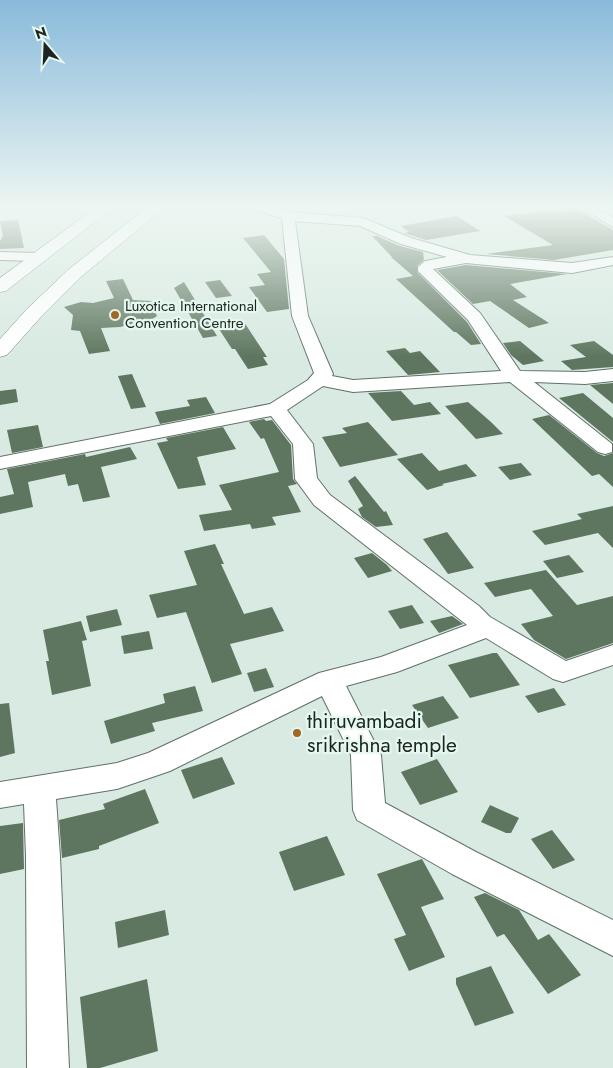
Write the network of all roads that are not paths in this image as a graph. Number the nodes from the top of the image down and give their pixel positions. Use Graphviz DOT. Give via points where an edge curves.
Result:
graph roads {
  1 [pos="16,257"];
  2 [pos="95,257"];
  3 [pos="293,257"];
  4 [pos="461,257"];
  5 [pos="38,258"];
  6 [pos="469,259"];
  7 [pos="613,261"];
  8 [pos="0,287"];
  9 [pos="0,351"];
  10 [pos="613,375"];
  11 [pos="515,376"];
  12 [pos="320,380"];
  13 [pos="276,409"];
  14 [pos="605,448"];
  15 [pos="0,463"];
  16 [pos="481,623"];
  17 [pos="613,655"];
  18 [pos="329,680"];
  19 [pos="39,789"];
  20 [pos="0,795"];
  21 [pos="613,939"];
  22 [pos="48,1068"];
  1 -- 5 [label="street"];
  2 -- 9 [label="highway" via="33,314"];
  3 -- 12 [label="street" via="300,316 324,374"];
  4 -- 6 [label="street"];
  5 -- 8 [label="highway"];
  6 -- 7 [label="street" via="572,268"];
  6 -- 11 [label="street" via="425,267 474,317"];
  10 -- 11 [label="street" via="585,378"];
  11 -- 12 [label="street" via="353,386"];
  11 -- 14 [label="street"];
  12 -- 13 [label="street"];
  13 -- 15 [label="street"];
  13 -- 16 [label="street" via="303,444 306,479 322,500"];
  16 -- 17 [label="street" via="563,672"];
  16 -- 18 [label="street" via="481,630 457,640 387,665"];
  18 -- 19 [label="street" via="159,762 117,776"];
  18 -- 21 [label="street" via="366,755 369,810"];
  19 -- 20 [label="street"];
  19 -- 22 [label="street"];
}
